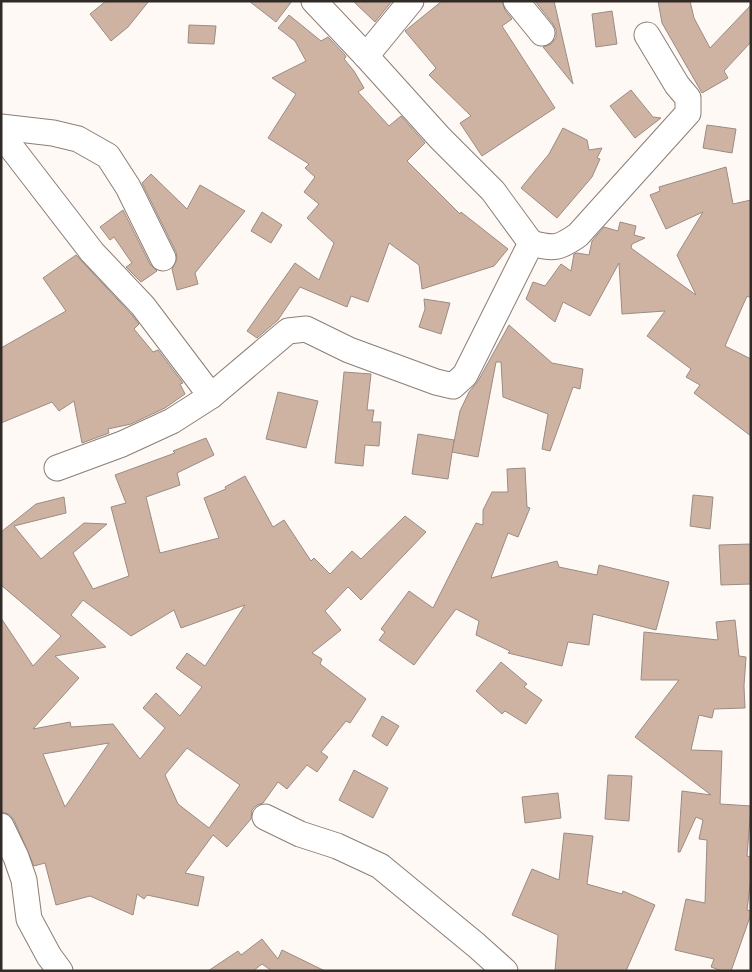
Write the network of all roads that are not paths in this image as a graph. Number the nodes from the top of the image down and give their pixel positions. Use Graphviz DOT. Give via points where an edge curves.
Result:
graph roads {
  1 [pos="314,1"];
  2 [pos="411,1"];
  3 [pos="516,1"];
  4 [pos="542,33"];
  5 [pos="647,35"];
  6 [pos="366,56"];
  7 [pos="1,127"];
  8 [pos="1,134"];
  9 [pos="531,243"];
  10 [pos="163,258"];
  11 [pos="211,396"];
  12 [pos="57,468"];
  13 [pos="265,817"];
  14 [pos="1,826"];
  15 [pos="60,971"];
  16 [pos="505,971"];
  1 -- 6 [label="street"];
  2 -- 6 [label="street"];
  3 -- 4 [label="street"];
  5 -- 9 [label="street" via="688,98 688,113 578,235 564,245 549,248"];
  6 -- 9 [label="street" via="493,192"];
  7 -- 10 [label="street" via="78,138 108,156 128,187"];
  8 -- 11 [label="street" via="92,252 143,306"];
  9 -- 11 [label="street" via="465,375 453,386 349,350 306,329 288,330"];
  11 -- 12 [label="street" via="172,421"];
  13 -- 16 [label="street" via="380,866"];
  14 -- 15 [label="street" via="24,880 29,919"];
}
